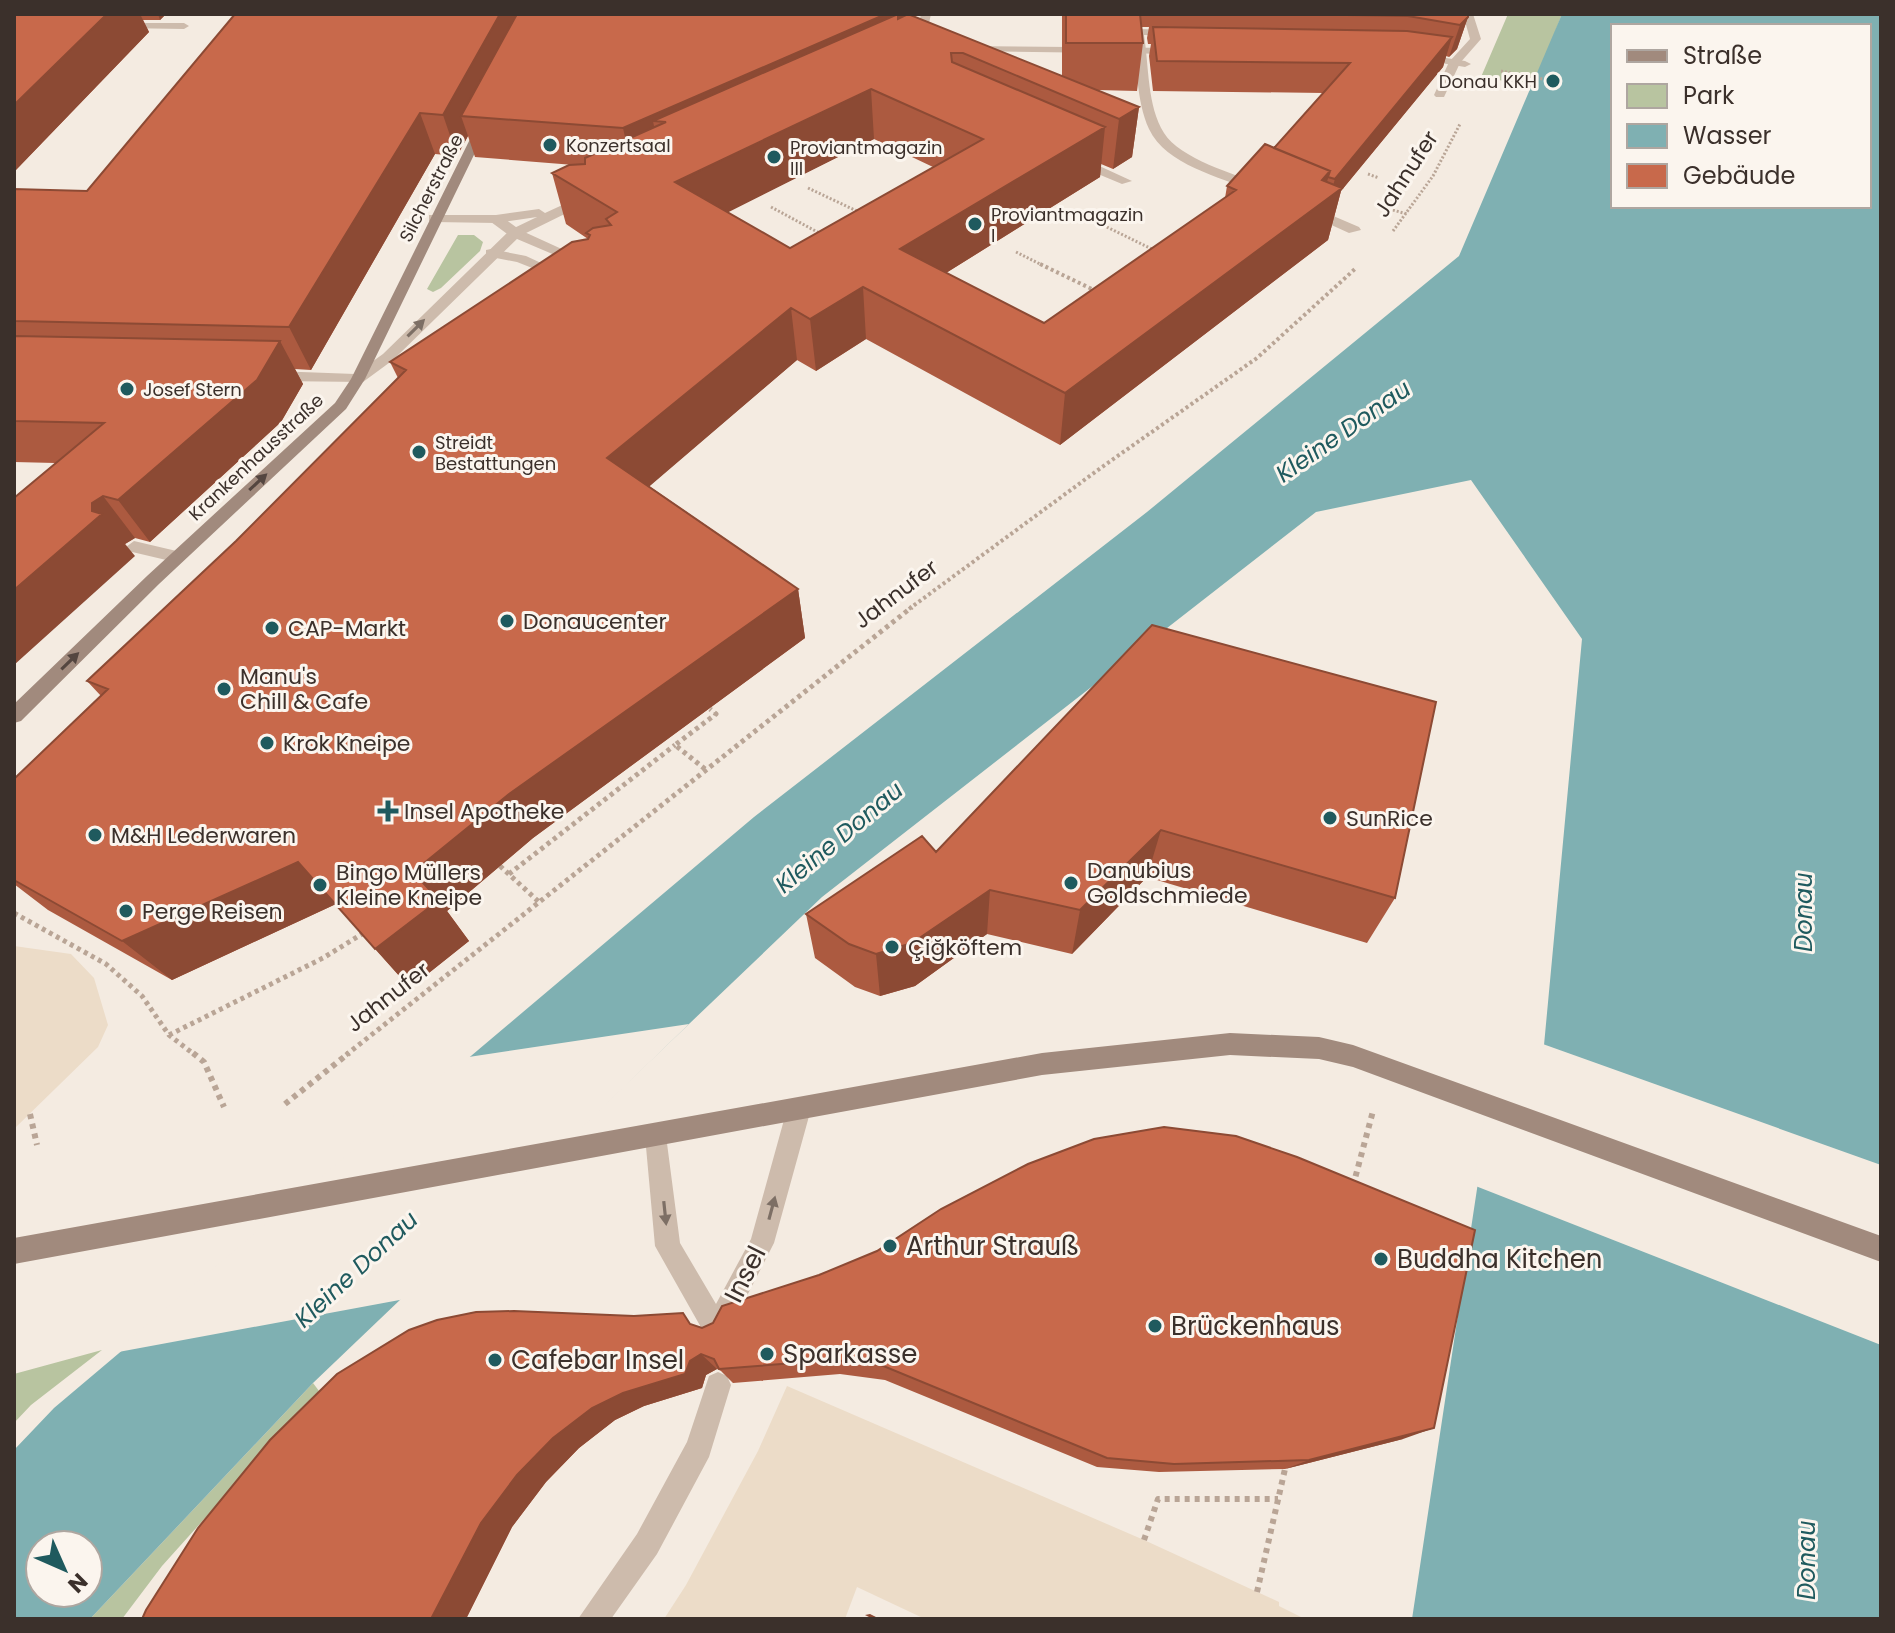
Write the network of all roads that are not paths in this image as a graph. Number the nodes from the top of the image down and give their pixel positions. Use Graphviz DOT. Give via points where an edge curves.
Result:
graph roads {
  1 [pos="926,14"];
  2 [pos="1468,14"];
  3 [pos="111,25"];
  4 [pos="184,26"];
  5 [pos="1182,33"];
  6 [pos="935,47"];
  7 [pos="949,47"];
  8 [pos="1141,50"];
  9 [pos="1189,51"];
  10 [pos="1413,56"];
  11 [pos="1460,63"];
  12 [pos="1440,95"];
  13 [pos="488,114"];
  14 [pos="1059,152"];
  15 [pos="1126,181"];
  16 [pos="603,191"];
  17 [pos="1268,192"];
  18 [pos="571,205"];
  19 [pos="1297,205"];
  20 [pos="591,212"];
  21 [pos="434,218"];
  22 [pos="496,219"];
  23 [pos="1354,230"];
  24 [pos="515,233"];
  25 [pos="491,253"];
  26 [pos="590,265"];
  27 [pos="579,282"];
  28 [pos="255,375"];
  29 [pos="358,379"];
  30 [pos="134,547"];
  31 [pos="179,557"];
  32 [pos="14,716"];
  33 [pos="799,1109"];
  34 [pos="657,1136"];
  35 [pos="1881,1249"];
  36 [pos="14,1251"];
  37 [pos="718,1385"];
  38 [pos="593,1619"];
  1 -- 6 [label="street" via="916,48"];
  2 -- 11 [label="street" via="1476,39"];
  3 -- 4 [label="street"];
  5 -- 8 [label="street" via="1138,32"];
  7 -- 8 [label="street"];
  8 -- 9 [label="street"];
  8 -- 17 [label="street" via="1157,134 1183,155"];
  10 -- 11 [label="street"];
  11 -- 12 [label="street"];
  13 -- 21 [label="street, Silcherstraße"];
  14 -- 15 [label="street"];
  16 -- 18 [label="street, Krankenhausstraße"];
  18 -- 20 [label="street"];
  18 -- 22 [label="street, Krankenhausstraße"];
  18 -- 24 [label="street, Krankenhausstraße"];
  19 -- 23 [label="street"];
  21 -- 22 [label="street, Krankenhausstraße"];
  21 -- 29 [label="street, Silcherstraße"];
  22 -- 24 [label="street"];
  24 -- 25 [label="street, Krankenhausstraße"];
  24 -- 26 [label="street"];
  25 -- 27 [label="street"];
  29 -- 25 [label="street, Krankenhausstraße, one-way" via="388,357"];
  28 -- 29 [label="street"];
  31 -- 29 [label="street, Krankenhausstraße, one-way" via="341,406"];
  30 -- 31 [label="street"];
  32 -- 31 [label="street, Krankenhausstraße, one-way"];
  33 -- 34 [label="street"];
  34 -- 33 [label="street, Insel, one-way" via="668,1246 716,1329 762,1243"];
  33 -- 35 [label="street" via="1042,1064 1230,1044 1319,1048"];
  34 -- 36 [label="street"];
  37 -- 38 [label="street" via="699,1447 647,1544"];
}
